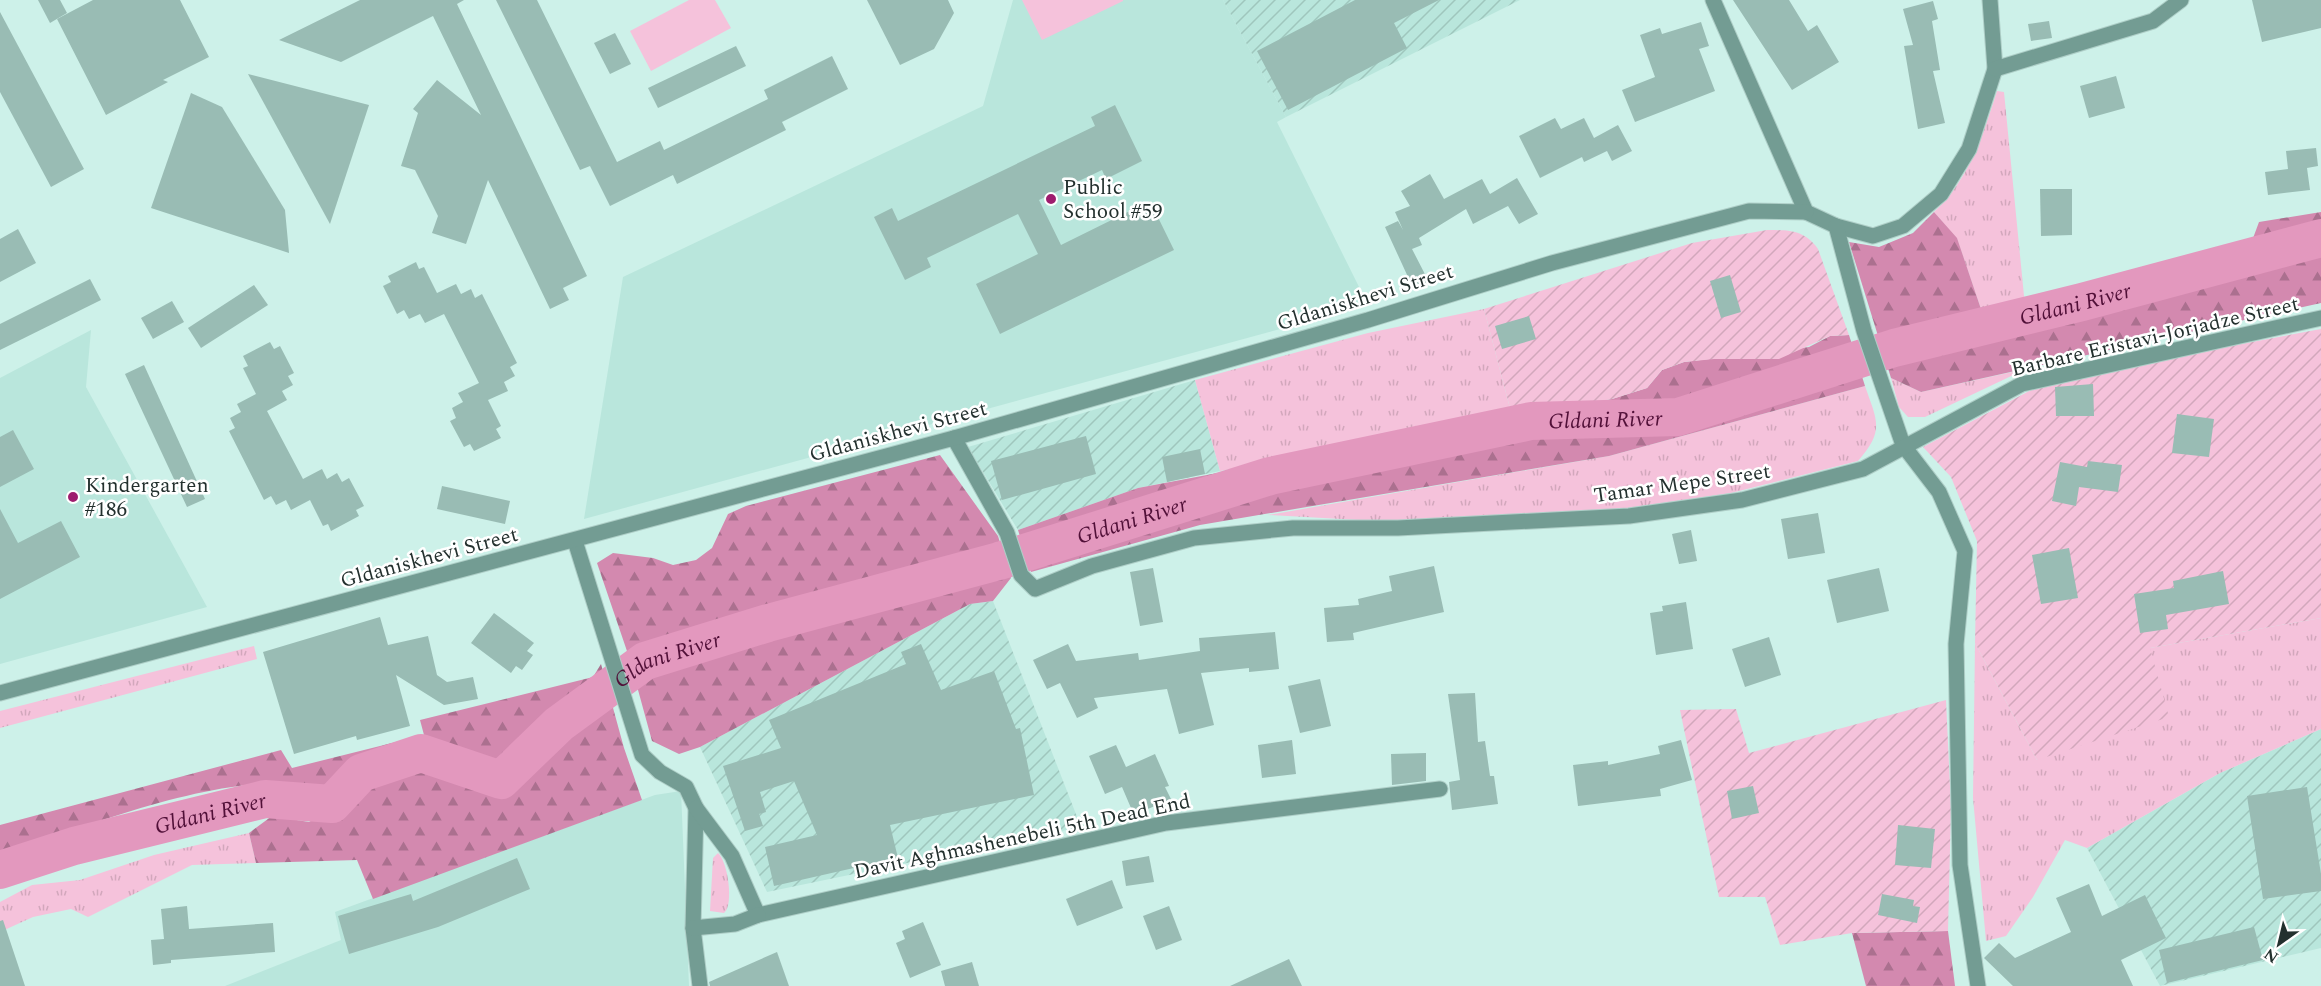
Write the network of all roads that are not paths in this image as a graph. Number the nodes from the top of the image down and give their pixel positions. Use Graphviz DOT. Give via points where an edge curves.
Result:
graph roads {
  1 [pos="1713,0"];
  2 [pos="1990,0"];
  3 [pos="2181,0"];
  4 [pos="1995,69"];
  5 [pos="1806,212"];
  6 [pos="1836,226"];
  7 [pos="2321,318"];
  8 [pos="954,438"];
  9 [pos="1902,445"];
  10 [pos="575,541"];
  11 [pos="0,693"];
  12 [pos="1440,789"];
  13 [pos="696,808"];
  14 [pos="758,915"];
  15 [pos="693,928"];
  16 [pos="700,986"];
  17 [pos="1978,986"];
  1 -- 5 [label="street"];
  2 -- 4 [label="street"];
  3 -- 4 [label="street" via="2153,21"];
  4 -- 6 [label="street" via="1969,149 1941,194 1903,226 1873,236"];
  5 -- 6 [label="street"];
  5 -- 8 [label="street, Gldaniskhevi Street" via="1749,211 1564,260"];
  6 -- 9 [label="street" via="1864,331"];
  7 -- 9 [label="street, Barbare Eristavi-Jorjadze Street" via="2022,384"];
  8 -- 9 [label="street, Tamar Mepe Street" via="1007,533 1021,575 1035,589 1092,566 1194,538 1293,528 1398,528 1629,516 1742,500 1863,469"];
  8 -- 10 [label="street, Gldaniskhevi Street"];
  9 -- 17 [label="street" via="1939,492 1965,551 1956,644 1960,865"];
  10 -- 11 [label="street, Gldaniskhevi Street"];
  10 -- 13 [label="street" via="642,755 660,772 686,787"];
  12 -- 14 [label="street, Davit Aghmashenebeli 5th Dead End" via="1166,823"];
  13 -- 14 [label="street" via="732,856"];
  13 -- 15 [label="street"];
  14 -- 15 [label="street, Davit Aghmashenebeli 5th Dead End" via="735,924"];
  15 -- 16 [label="street"];
}
